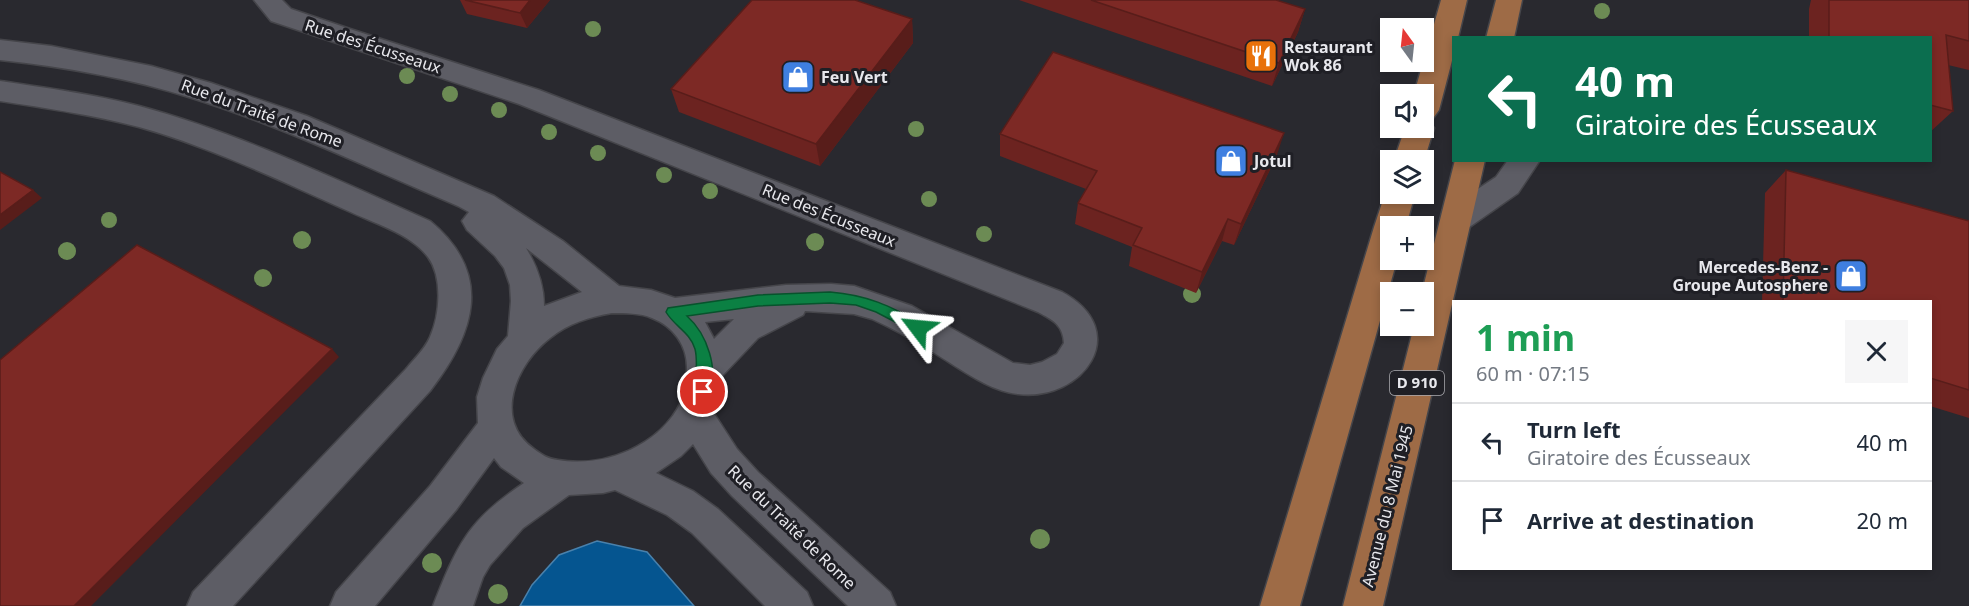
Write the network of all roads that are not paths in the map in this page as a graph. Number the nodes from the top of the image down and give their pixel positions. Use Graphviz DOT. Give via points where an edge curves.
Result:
graph roads {
  1 [pos="267,0"];
  2 [pos="1454,0"];
  3 [pos="1509,0"];
  4 [pos="1500,36"];
  5 [pos="0,50"];
  6 [pos="1431,84"];
  7 [pos="0,91"];
  8 [pos="1470,162"];
  9 [pos="1524,162"];
  10 [pos="445,188"];
  11 [pos="1456,219"];
  12 [pos="1380,261"];
  13 [pos="612,298"];
  14 [pos="805,298"];
  15 [pos="673,312"];
  16 [pos="524,339"];
  17 [pos="705,370"];
  18 [pos="695,413"];
  19 [pos="496,427"];
  20 [pos="617,473"];
  21 [pos="564,479"];
  22 [pos="207,606"];
  23 [pos="350,606"];
  24 [pos="453,606"];
  25 [pos="793,606"];
  26 [pos="876,606"];
  27 [pos="1280,606"];
  28 [pos="1362,606"];
  1 -- 14 [label="street, Rue des Écusseaux" via="281,15 529,97 1050,302 1072,317 1081,344 1075,358 1059,372 1039,379 1016,379 880,307 856,300"];
  2 -- 6 [label="main road"];
  3 -- 4 [label="main road"];
  5 -- 10 [label="street, Rue du Traité de Rome" via="42,53 123,68 192,86 344,143"];
  7 -- 22 [label="street" via="81,103 155,122 244,154 419,230 439,249 452,271 455,299 442,349 418,380"];
  8 -- 11 [label="main road, Avenue du 8 Mai 1945 / D 910"];
  9 -- 11 [label="street" via="1507,185"];
  10 -- 13 [label="street, Rue du Traité de Rome" via="486,205"];
  10 -- 16 [label="street, Rue du Traité de Rome" via="512,251 523,272 529,306"];
  11 -- 28 [label="main road, Avenue du 8 Mai 1945 / D 910"];
  12 -- 27 [label="main road"];
  13 -- 15 [label="street" via="645,301"];
  13 -- 16 [label="street" via="550,318"];
  14 -- 15 [label="street, Rue des Écusseaux"];
  14 -- 17 [label="street, Rue des Écusseaux" via="746,328"];
  15 -- 17 [label="street" via="690,327 702,348"];
  16 -- 19 [label="street" via="504,366 494,396"];
  17 -- 18 [label="street" via="703,392"];
  18 -- 20 [label="street" via="676,438 649,459"];
  18 -- 26 [label="street, Rue du Traité de Rome" via="718,454 745,484"];
  19 -- 21 [label="street" via="509,452 533,470"];
  19 -- 23 [label="street" via="443,498"];
  20 -- 21 [label="street" via="591,479"];
  20 -- 25 [label="street" via="680,503 705,521"];
  21 -- 24 [label="street" via="531,497 486,540 468,566"];
}
